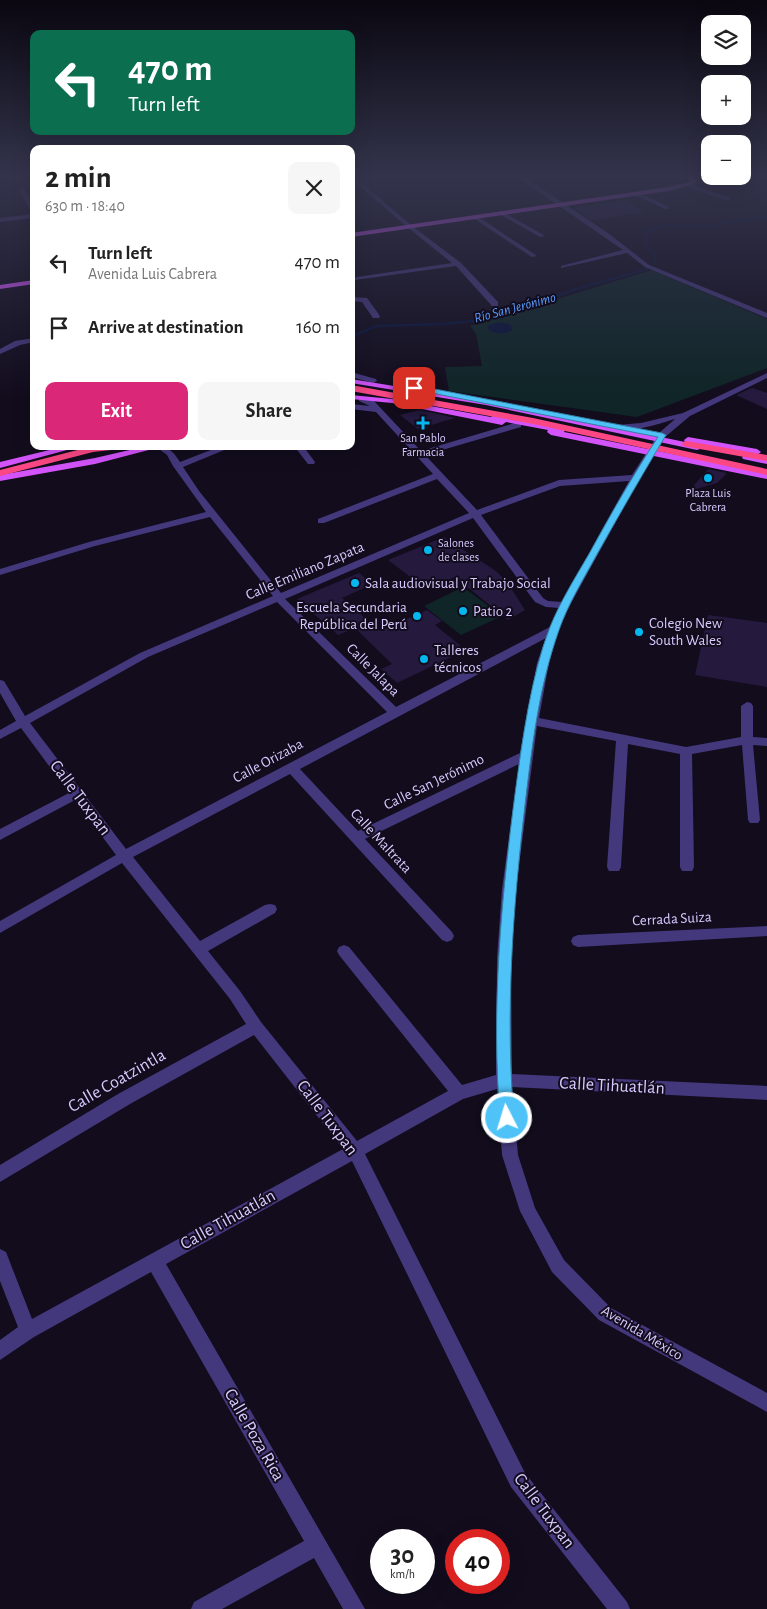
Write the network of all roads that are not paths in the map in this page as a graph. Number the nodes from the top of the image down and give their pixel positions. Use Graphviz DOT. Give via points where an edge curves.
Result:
graph roads {
  1 [pos="440,249"];
  2 [pos="524,249"];
  3 [pos="625,249"];
  4 [pos="628,251"];
  5 [pos="534,256"];
  6 [pos="459,264"];
  7 [pos="563,267"];
  8 [pos="357,279"];
  9 [pos="30,283"];
  10 [pos="0,287"];
  11 [pos="355,299"];
  12 [pos="495,304"];
  13 [pos="376,316"];
  14 [pos="767,316"];
  15 [pos="30,341"];
  16 [pos="0,352"];
  17 [pos="355,375"];
  18 [pos="767,375"];
  19 [pos="355,381"];
  20 [pos="373,381"];
  21 [pos="355,382"];
  22 [pos="355,382"];
  23 [pos="355,391"];
  24 [pos="355,391"];
  25 [pos="355,391"];
  26 [pos="355,398"];
  27 [pos="362,399"];
  28 [pos="388,399"];
  29 [pos="355,407"];
  30 [pos="378,410"];
  31 [pos="687,414"];
  32 [pos="581,419"];
  33 [pos="518,425"];
  34 [pos="620,427"];
  35 [pos="563,434"];
  36 [pos="659,438"];
  37 [pos="63,450"];
  38 [pos="103,450"];
  39 [pos="166,450"];
  40 [pos="219,450"];
  41 [pos="301,450"];
  42 [pos="89,451"];
  43 [pos="651,453"];
  44 [pos="419,454"];
  45 [pos="767,454"];
  46 [pos="767,460"];
  47 [pos="311,462"];
  48 [pos="767,465"];
  49 [pos="177,466"];
  50 [pos="0,467"];
  51 [pos="767,471"];
  52 [pos="0,473"];
  53 [pos="438,475"];
  54 [pos="767,476"];
  55 [pos="0,478"];
  56 [pos="635,478"];
  57 [pos="211,514"];
  58 [pos="475,514"];
  59 [pos="321,521"];
  60 [pos="0,572"];
  61 [pos="280,598"];
  62 [pos="565,605"];
  63 [pos="554,629"];
  64 [pos="0,684"];
  65 [pos="747,706"];
  66 [pos="395,713"];
  67 [pos="532,721"];
  68 [pos="23,722"];
  69 [pos="0,736"];
  70 [pos="622,738"];
  71 [pos="747,740"];
  72 [pos="767,742"];
  73 [pos="686,751"];
  74 [pos="526,756"];
  75 [pos="291,767"];
  76 [pos="77,794"];
  77 [pos="754,820"];
  78 [pos="0,835"];
  79 [pos="356,838"];
  80 [pos="124,856"];
  81 [pos="614,867"];
  82 [pos="687,867"];
  83 [pos="270,909"];
  84 [pos="0,928"];
  85 [pos="767,931"];
  86 [pos="447,936"];
  87 [pos="578,941"];
  88 [pos="198,949"];
  89 [pos="344,951"];
  90 [pos="256,1026"];
  91 [pos="504,1080"];
  92 [pos="458,1093"];
  93 [pos="767,1093"];
  94 [pos="355,1151"];
  95 [pos="0,1174"];
  96 [pos="0,1258"];
  97 [pos="154,1261"];
  98 [pos="28,1331"];
  99 [pos="0,1351"];
  100 [pos="767,1403"];
  101 [pos="317,1545"];
  102 [pos="201,1609"];
  103 [pos="355,1609"];
  104 [pos="620,1609"];
  1 -- 6 [label="street"];
  2 -- 5 [label="street"];
  3 -- 4 [label="street"];
  4 -- 7 [label="street"];
  4 -- 14 [label="street" via="647,266"];
  6 -- 8 [label="street"];
  6 -- 12 [label="street"];
  9 -- 10 [label="main road"];
  11 -- 13 [label="street" via="364,300"];
  15 -- 16 [label="street"];
  17 -- 20 [label="street"];
  18 -- 31 [label="street"];
  19 -- 20 [label="main road"];
  20 -- 32 [label="main road"];
  21 -- 46 [label="main road" via="419,390"];
  22 -- 36 [label="highway"];
  23 -- 28 [label="highway"];
  24 -- 28 [label="main road"];
  25 -- 51 [label="highway" via="533,421"];
  26 -- 27 [label="main road"];
  27 -- 28 [label="main road"];
  27 -- 30 [label="street"];
  28 -- 33 [label="main road"];
  28 -- 51 [label="main road"];
  29 -- 30 [label="street"];
  30 -- 44 [label="street"];
  31 -- 34 [label="street" via="641,426"];
  31 -- 36 [label="street, Avenida México"];
  32 -- 34 [label="main road"];
  32 -- 35 [label="main road" via="587,424 584,432"];
  33 -- 35 [label="main road"];
  33 -- 44 [label="street"];
  34 -- 36 [label="main road"];
  35 -- 43 [label="main road"];
  36 -- 43 [label="street, Avenida México"];
  36 -- 45 [label="main road"];
  36 -- 46 [label="highway"];
  36 -- 48 [label="highway" via="690,451"];
  37 -- 50 [label="main road"];
  38 -- 42 [label="main road"];
  39 -- 49 [label="street, Calle Jalapa"];
  40 -- 49 [label="street"];
  41 -- 47 [label="street"];
  42 -- 50 [label="highway"];
  42 -- 52 [label="highway"];
  42 -- 55 [label="main road"];
  43 -- 54 [label="main road"];
  43 -- 56 [label="street, Avenida México"];
  44 -- 53 [label="street"];
  49 -- 57 [label="street, Calle Jalapa"];
  53 -- 58 [label="street"];
  53 -- 59 [label="street"];
  56 -- 58 [label="street, Calle Emiliano Zapata" via="558,483"];
  56 -- 62 [label="street, Avenida México"];
  57 -- 60 [label="street" via="92,544"];
  57 -- 61 [label="street, Calle Jalapa"];
  58 -- 61 [label="street, Calle Emiliano Zapata"];
  58 -- 62 [label="street" via="539,600 546,604"];
  61 -- 66 [label="street, Calle Jalapa"];
  61 -- 68 [label="street, Calle Emiliano Zapata" via="144,655"];
  62 -- 63 [label="street, Avenida México"];
  63 -- 66 [label="street, Calle Orizaba"];
  63 -- 67 [label="street, Avenida México" via="543,663"];
  64 -- 68 [label="street, Calle Tuxpan"];
  65 -- 71 [label="street"];
  66 -- 75 [label="street, Calle Orizaba"];
  67 -- 70 [label="street"];
  67 -- 74 [label="street, Avenida México"];
  68 -- 69 [label="street, Calle Emiliano Zapata"];
  68 -- 76 [label="street, Calle Tuxpan"];
  70 -- 73 [label="street"];
  70 -- 81 [label="street"];
  71 -- 72 [label="street"];
  71 -- 73 [label="street"];
  71 -- 77 [label="street"];
  73 -- 82 [label="street"];
  74 -- 79 [label="street, Calle San Jerónimo"];
  74 -- 91 [label="street, Avenida México" via="509,889 504,958"];
  75 -- 79 [label="street, Calle Maltrata"];
  75 -- 80 [label="street, Calle Orizaba"];
  76 -- 78 [label="street"];
  76 -- 80 [label="street, Calle Tuxpan"];
  79 -- 86 [label="street, Calle Maltrata"];
  80 -- 84 [label="street, Calle Orizaba"];
  80 -- 88 [label="street, Calle Tuxpan"];
  83 -- 88 [label="street"];
  85 -- 87 [label="street, Cerrada Suiza"];
  88 -- 90 [label="street, Calle Tuxpan" via="236,995"];
  89 -- 92 [label="street"];
  90 -- 94 [label="street, Calle Tuxpan"];
  90 -- 95 [label="street, Calle Coatzintla" via="124,1099"];
  91 -- 92 [label="street, Calle Tihuatlán"];
  91 -- 93 [label="street, Calle Tihuatlán"];
  91 -- 100 [label="street, Avenida México" via="510,1155 528,1211 558,1266 605,1314"];
  92 -- 94 [label="street, Calle Tihuatlán"];
  94 -- 97 [label="street, Calle Tihuatlán"];
  94 -- 104 [label="street, Calle Tuxpan" via="518,1480"];
  96 -- 98 [label="street"];
  97 -- 98 [label="street, Calle Tihuatlán"];
  97 -- 101 [label="street, Calle Poza Rica"];
  98 -- 99 [label="street, Calle Tihuatlán"];
  101 -- 102 [label="street"];
  101 -- 103 [label="street, Calle Poza Rica"];
}
